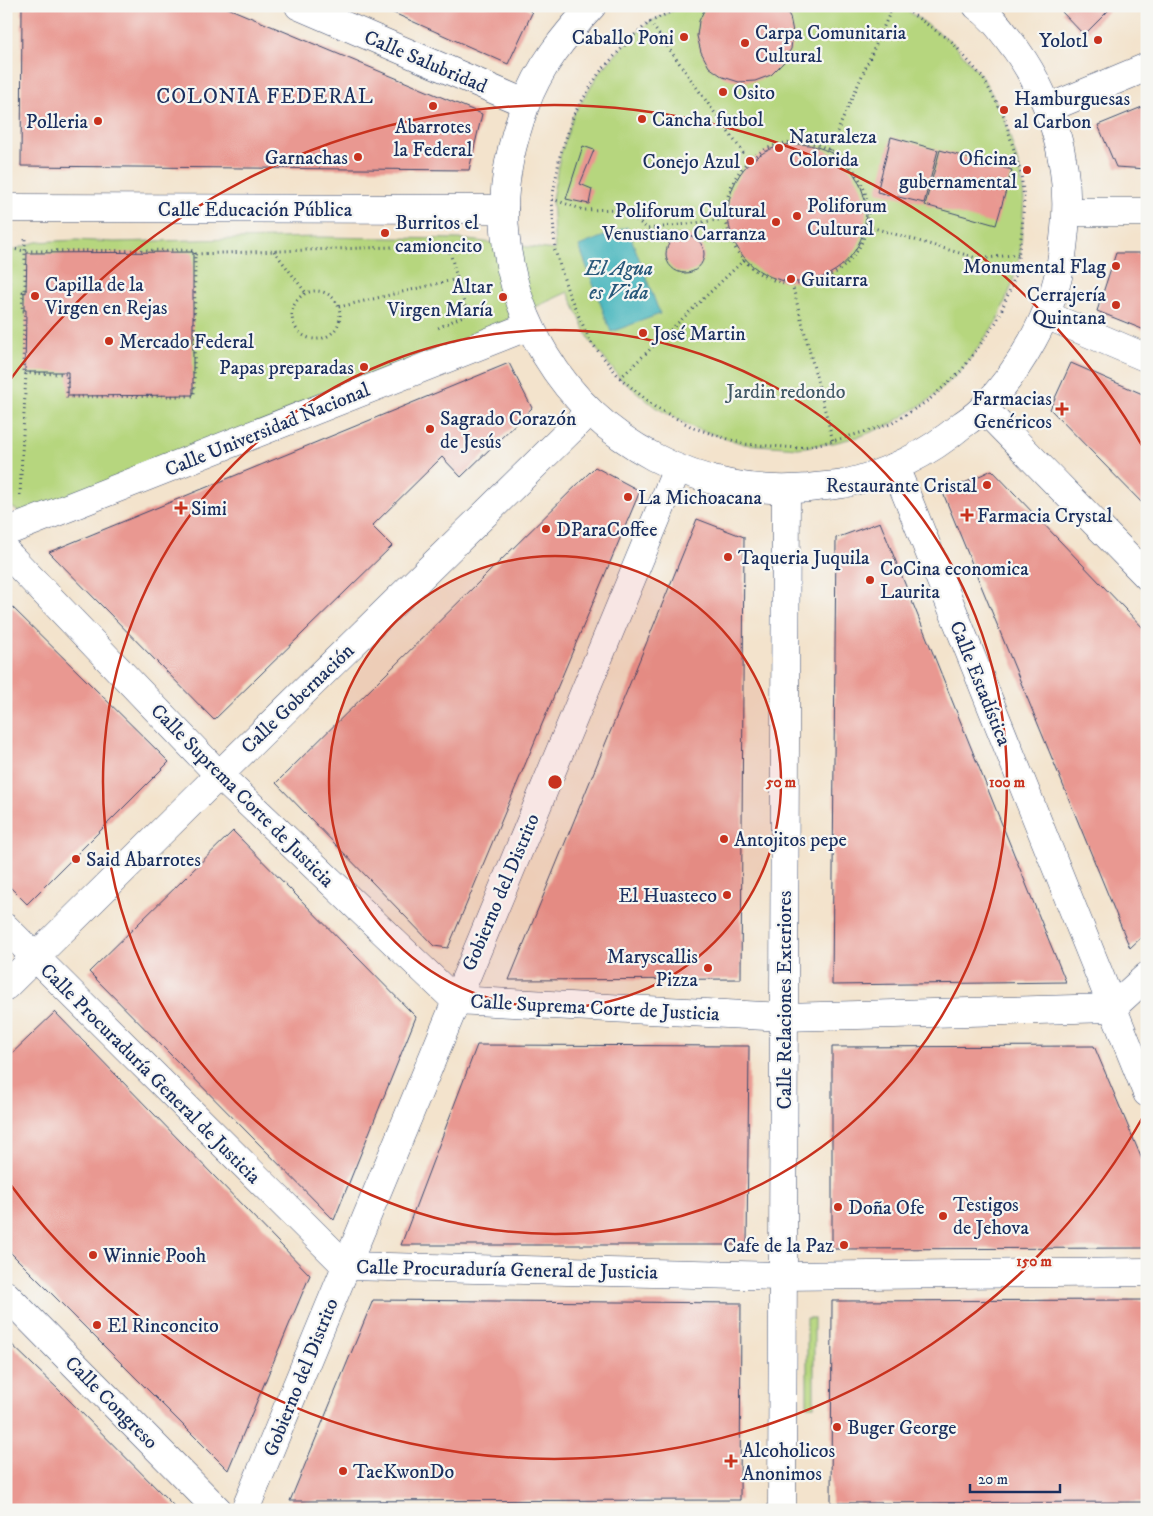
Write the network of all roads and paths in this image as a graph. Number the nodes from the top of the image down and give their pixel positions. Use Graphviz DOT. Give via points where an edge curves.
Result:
graph roads {
  1 [pos="299,6"];
  2 [pos="682,6"];
  3 [pos="893,6"];
  4 [pos="901,6"];
  5 [pos="591,7"];
  6 [pos="988,9"];
  7 [pos="650,22"];
  8 [pos="1147,68"];
  9 [pos="525,103"];
  10 [pos="1049,108"];
  11 [pos="829,150"];
  12 [pos="749,161"];
  13 [pos="552,199"];
  14 [pos="6,208"];
  15 [pos="504,210"];
  16 [pos="1067,212"];
  17 [pos="1147,212"];
  18 [pos="726,219"];
  19 [pos="867,226"];
  20 [pos="273,251"];
  21 [pos="195,254"];
  22 [pos="1020,254"];
  23 [pos="744,260"];
  24 [pos="457,279"];
  25 [pos="792,284"];
  26 [pos="306,293"];
  27 [pos="339,307"];
  28 [pos="1046,316"];
  29 [pos="529,326"];
  30 [pos="432,331"];
  31 [pos="1147,358"];
  32 [pos="26,373"];
  33 [pos="620,378"];
  34 [pos="983,408"];
  35 [pos="589,412"];
  36 [pos="833,441"];
  37 [pos="895,468"];
  38 [pos="677,469"];
  39 [pos="786,490"];
  40 [pos="20,501"];
  41 [pos="6,532"];
  42 [pos="6,552"];
  43 [pos="1147,576"];
  44 [pos="219,775"];
  45 [pos="6,928"];
  46 [pos="35,958"];
  47 [pos="1147,976"];
  48 [pos="6,986"];
  49 [pos="455,1000"];
  50 [pos="1112,1008"];
  51 [pos="784,1017"];
  52 [pos="1147,1093"];
  53 [pos="346,1266"];
  54 [pos="1147,1272"];
  55 [pos="783,1276"];
  56 [pos="6,1295"];
  57 [pos="218,1510"];
  58 [pos="245,1510"];
  59 [pos="782,1510"];
  1 -- 9 [label="street, Calle Salubridad"];
  2 -- 7 [label="path"];
  3 -- 11 [label="path"];
  4 -- 22 [label="path" via="952,42 983,78 1004,116 1021,174 1024,199"];
  5 -- 9 [label="street" via="565,36"];
  6 -- 10 [label="street" via="1024,58"];
  7 -- 12 [label="path"];
  7 -- 13 [label="path" via="599,73 574,114 560,156"];
  8 -- 10 [label="street"];
  9 -- 15 [label="street" via="510,155"];
  10 -- 16 [label="street" via="1063,159"];
  11 -- 12 [label="path" via="796,142 763,151"];
  11 -- 19 [label="path" via="853,168 861,181 866,195"];
  12 -- 18 [label="path" via="731,188"];
  13 -- 18 [label="path" via="584,210 622,209 648,229"];
  13 -- 33 [label="path" via="555,250 565,283 590,341"];
  14 -- 15 [label="street, Calle Educación Pública"];
  15 -- 29 [label="street" via="509,263"];
  16 -- 17 [label="street"];
  16 -- 28 [label="street" via="1061,265"];
  18 -- 23 [label="path" via="735,248"];
  19 -- 22 [label="path" via="980,259"];
  19 -- 25 [label="path" via="858,249 841,269 810,283"];
  20 -- 21 [label="path"];
  20 -- 24 [label="path" via="448,245"];
  20 -- 26 [label="path"];
  21 -- 32 [label="path" via="189,250 25,251 22,311 23,373"];
  21 -- 32 [label="path" via="194,396 67,397 66,374"];
  22 -- 36 [label="path" via="997,321 962,370 929,400 891,424"];
  23 -- 25 [label="path" via="774,280"];
  23 -- 33 [label="path"];
  24 -- 27 [label="path"];
  24 -- 30 [label="path" via="467,314"];
  25 -- 36 [label="path"];
  26 -- 27 [label="path" via="329,294"];
  26 -- 27 [label="path" via="299,298 292,312 295,328 306,338 314,340 330,336 340,323"];
  28 -- 31 [label="street"];
  28 -- 34 [label="street" via="1019,365"];
  29 -- 35 [label="street" via="555,371"];
  29 -- 41 [label="street, Calle Universidad Nacional"];
  32 -- 40 [label="path"];
  33 -- 36 [label="path" via="655,407 694,428 744,444 798,448"];
  34 -- 37 [label="street" via="942,442"];
  34 -- 43 [label="street"];
  35 -- 38 [label="street" via="630,444"];
  35 -- 44 [label="street, Calle Gobernación"];
  37 -- 39 [label="street" via="842,484"];
  37 -- 50 [label="street, Calle Estadística"];
  38 -- 39 [label="street" via="730,485"];
  38 -- 49 [label="street, Gobierno del Distrito"];
  39 -- 51 [label="street, Calle Relaciones Exteriores"];
  42 -- 44 [label="street, Calle Suprema Corte de Justicia"];
  44 -- 46 [label="street, Calle Gobernación"];
  44 -- 49 [label="street, Calle Suprema Corte de Justicia"];
  45 -- 46 [label="street, Calle Procuraduría General de Justicia"];
  46 -- 48 [label="street, Calle Gobernación"];
  46 -- 53 [label="street, Calle Procuraduría General de Justicia"];
  47 -- 50 [label="street"];
  49 -- 51 [label="street, Calle Suprema Corte de Justicia"];
  49 -- 53 [label="street, Gobierno del Distrito"];
  50 -- 51 [label="street, Calle Suprema Corte de Justicia"];
  50 -- 52 [label="street, Calle Estadística"];
  51 -- 55 [label="street, Calle Relaciones Exteriores"];
  53 -- 55 [label="street, Calle Procuraduría General de Justicia"];
  53 -- 58 [label="street, Gobierno del Distrito"];
  54 -- 55 [label="street, Calle Procuraduría General de Justicia"];
  55 -- 59 [label="street, Calle Relaciones Exteriores"];
  56 -- 57 [label="street, Calle Congreso"];
}
